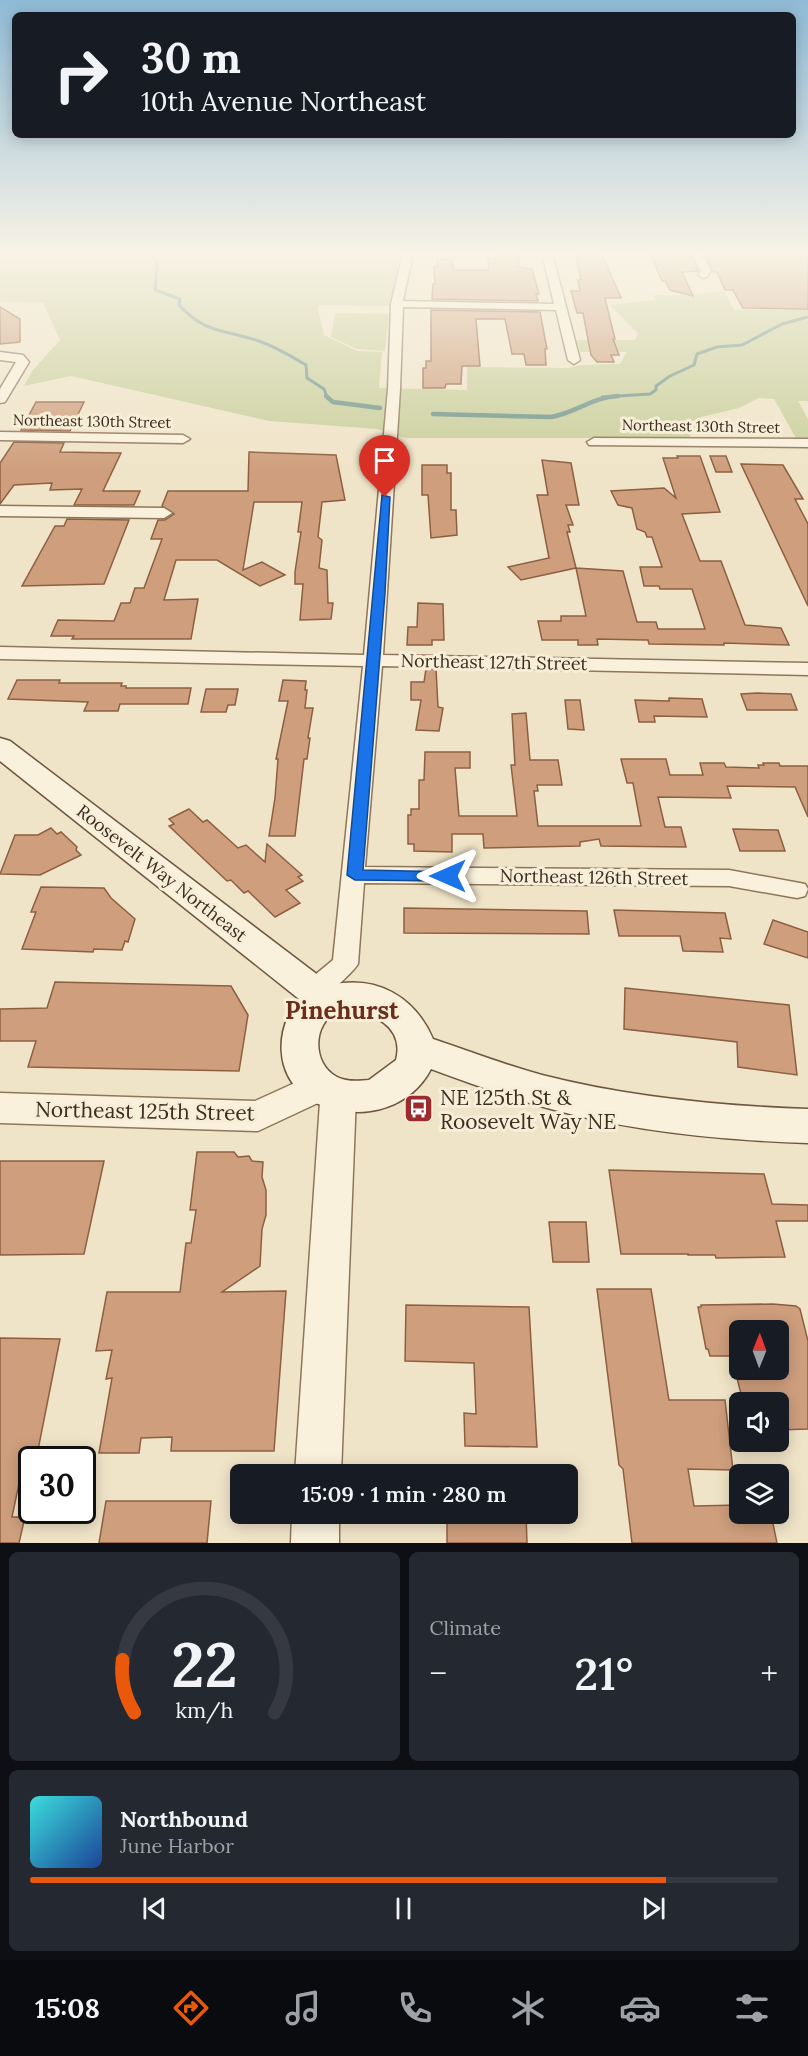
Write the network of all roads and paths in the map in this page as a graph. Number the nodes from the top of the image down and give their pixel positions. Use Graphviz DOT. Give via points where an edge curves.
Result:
graph roads {
  1 [pos="397,325"];
  2 [pos="564,325"];
  3 [pos="0,356"];
  4 [pos="574,360"];
  5 [pos="0,399"];
  6 [pos="0,436"];
  7 [pos="183,439"];
  8 [pos="594,442"];
  9 [pos="806,447"];
  10 [pos="0,511"];
  11 [pos="164,513"];
  12 [pos="0,653"];
  13 [pos="374,660"];
  14 [pos="808,669"];
  15 [pos="0,747"];
  16 [pos="355,875"];
  17 [pos="797,890"];
  18 [pos="319,995"];
  19 [pos="419,1049"];
  20 [pos="328,1091"];
  21 [pos="0,1108"];
  22 [pos="808,1126"];
  23 [pos="318,1464"];
  24 [pos="316,1524"];
  25 [pos="315,1543"];
  1 -- 13 [label="street"];
  2 -- 4 [label="street"];
  3 -- 5 [label="street" via="21,359 20,368"];
  6 -- 7 [label="street, Northeast 130th Street"];
  8 -- 9 [label="street, Northeast 130th Street"];
  10 -- 11 [label="street"];
  12 -- 13 [label="street, Northeast 127th Street"];
  13 -- 14 [label="street, Northeast 127th Street"];
  13 -- 16 [label="street"];
  15 -- 18 [label="main road, Roosevelt Way Northeast"];
  16 -- 17 [label="street, Northeast 126th Street" via="729,878"];
  16 -- 18 [label="street" via="345,964"];
  18 -- 19 [label="main road" via="376,1000 412,1030"];
  18 -- 20 [label="main road" via="304,1017 298,1041 307,1070"];
  19 -- 20 [label="main road" via="414,1067 401,1082 375,1096"];
  19 -- 22 [label="main road" via="557,1095 661,1115"];
  20 -- 21 [label="street, Northeast 125th Street" via="258,1116"];
  20 -- 23 [label="street"];
  24 -- 25 [label="street"];
}
